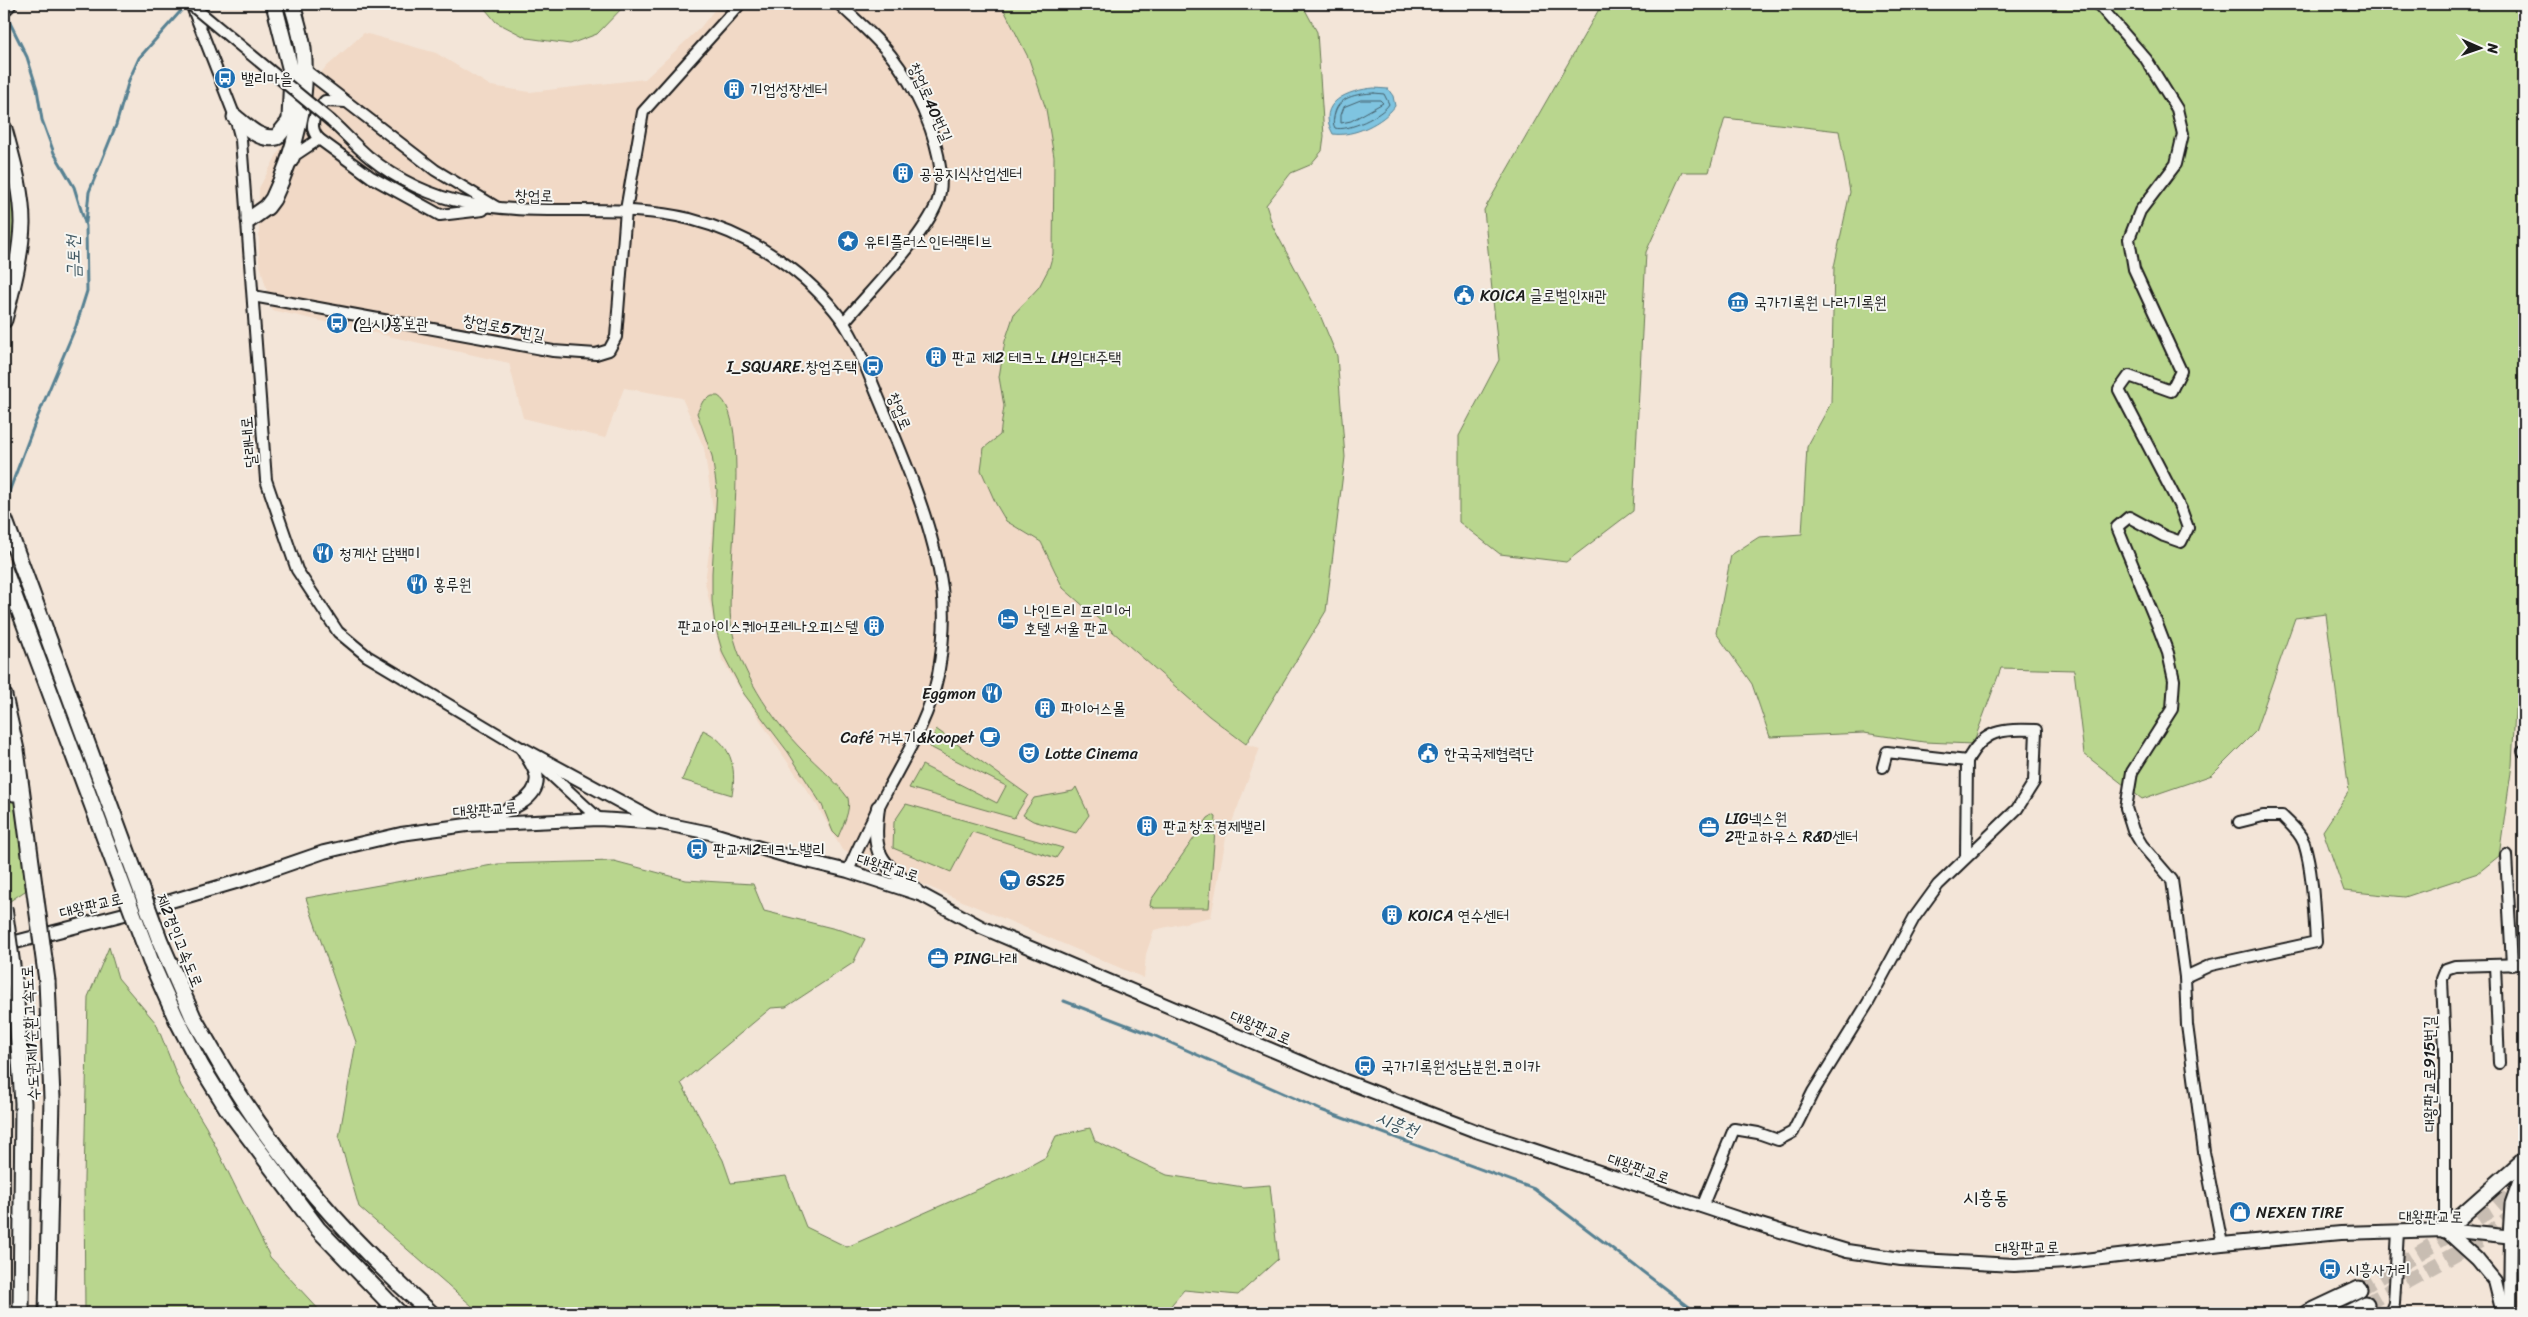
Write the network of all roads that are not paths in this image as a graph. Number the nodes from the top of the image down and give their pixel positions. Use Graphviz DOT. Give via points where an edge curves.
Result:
graph roads {
  1 [pos="8,4"];
  2 [pos="191,4"];
  3 [pos="274,4"];
  4 [pos="292,4"];
  5 [pos="740,4"];
  6 [pos="839,4"];
  7 [pos="2098,4"];
  8 [pos="4,8"];
  9 [pos="304,69"];
  10 [pos="346,102"];
  11 [pos="235,117"];
  12 [pos="290,121"];
  13 [pos="4,129"];
  14 [pos="319,139"];
  15 [pos="281,182"];
  16 [pos="499,209"];
  17 [pos="626,210"];
  18 [pos="249,220"];
  19 [pos="253,296"];
  20 [pos="4,320"];
  21 [pos="844,322"];
  22 [pos="4,518"];
  23 [pos="4,569"];
  24 [pos="4,696"];
  25 [pos="523,750"];
  26 [pos="4,756"];
  27 [pos="1967,761"];
  28 [pos="1883,766"];
  29 [pos="878,807"];
  30 [pos="600,819"];
  31 [pos="2238,822"];
  32 [pos="661,823"];
  33 [pos="467,825"];
  34 [pos="2506,855"];
  35 [pos="1966,856"];
  36 [pos="848,871"];
  37 [pos="34,885"];
  38 [pos="922,894"];
  39 [pos="4,908"];
  40 [pos="4,944"];
  41 [pos="2524,964"];
  42 [pos="2495,965"];
  43 [pos="2512,965"];
  44 [pos="2185,977"];
  45 [pos="2499,1063"];
  46 [pos="2524,1160"];
  47 [pos="2524,1173"];
  48 [pos="1702,1206"];
  49 [pos="2445,1230"];
  50 [pos="2398,1231"];
  51 [pos="2518,1237"];
  52 [pos="2222,1244"];
  53 [pos="2359,1289"];
  54 [pos="2366,1304"];
  55 [pos="21,1313"];
  56 [pos="47,1313"];
  57 [pos="399,1313"];
  58 [pos="431,1313"];
  59 [pos="2308,1313"];
  60 [pos="2348,1313"];
  61 [pos="2390,1313"];
  62 [pos="2503,1313"];
  63 [pos="2510,1313"];
  1 -- 8 [label="highway"];
  2 -- 11 [label="street, 달래내로, bridge"];
  2 -- 16 [label="street, bridge" via="370,157 419,188 447,200"];
  3 -- 12 [label="highway" via="292,75"];
  4 -- 9 [label="highway" via="303,48"];
  5 -- 17 [label="street" via="644,111"];
  6 -- 21 [label="street, 창업로40번길" via="903,72 936,145 942,179 938,202 928,219"];
  7 -- 44 [label="street" via="2146,59 2177,109 2183,134 2176,164 2140,211 2129,239 2134,269 2180,371 2171,391 2129,376 2119,390 2188,528 2181,542 2129,517 2117,528 2157,624 2174,680 2172,709 2132,772 2126,808 2137,838 2172,880"];
  9 -- 10 [label="street"];
  9 -- 15 [label="highway" via="298,122"];
  10 -- 14 [label="street" via="325,101 316,111 312,124"];
  10 -- 16 [label="street" via="435,170"];
  11 -- 12 [label="highway" via="266,138 277,137"];
  11 -- 18 [label="street, 달래내로" via="241,140"];
  12 -- 18 [label="highway" via="272,184"];
  13 -- 20 [label="highway" via="17,179 22,222 16,269"];
  14 -- 15 [label="street" via="295,155"];
  14 -- 16 [label="street" via="371,177 440,216"];
  15 -- 18 [label="highway" via="267,207"];
  16 -- 17 [label="street, 창업로"];
  17 -- 19 [label="street, 창업로57번길" via="616,338 614,345 604,353 574,354 540,349"];
  17 -- 21 [label="street, 창업로" via="690,219 744,238 795,272 827,301"];
  18 -- 19 [label="street, 달래내로"];
  19 -- 25 [label="street, 달래내로" via="266,480 297,570 338,632 367,656"];
  21 -- 29 [label="street, 창업로" via="890,426 926,522 943,594 943,644 934,688 909,750"];
  22 -- 58 [label="highway, 제2경인고속도로, bridge" via="160,941 193,1016 238,1096 316,1197"];
  23 -- 57 [label="highway, 제2경인고속도로, bridge" via="151,962 201,1066 227,1108 318,1230"];
  24 -- 37 [label="highway" via="16,750"];
  25 -- 30 [label="street, 달래내로"];
  25 -- 32 [label="main road"];
  25 -- 33 [label="main road" via="536,774 535,788 527,798 512,807"];
  26 -- 37 [label="highway, 수도권제1순환고속도로"];
  27 -- 28 [label="street" via="1887,752"];
  27 -- 35 [label="street"];
  27 -- 35 [label="street" via="1984,737 1994,732 2036,730 2034,782 2018,809"];
  29 -- 36 [label="street, 창업로"];
  29 -- 38 [label="main road" via="876,843 882,860"];
  30 -- 32 [label="main road, 대왕판교로"];
  30 -- 33 [label="main road, 대왕판교로"];
  31 -- 44 [label="street" via="2263,816 2282,816 2295,828 2304,842 2314,903 2316,942 2211,965"];
  32 -- 36 [label="main road, 대왕판교로"];
  33 -- 40 [label="main road, 대왕판교로" via="401,834 324,852 140,910"];
  34 -- 43 [label="street"];
  35 -- 48 [label="street" via="1938,885 1914,918 1793,1132 1778,1140 1734,1129"];
  36 -- 38 [label="main road, 대왕판교로"];
  37 -- 56 [label="highway, 수도권제1순환고속도로, bridge" via="47,982 52,1098"];
  38 -- 48 [label="main road, 대왕판교로" via="981,927 1345,1081 1473,1130"];
  39 -- 55 [label="highway, 수도권제1순환고속도로, bridge" via="23,1103"];
  41 -- 43 [label="street, 대왕판교로915번길"];
  42 -- 43 [label="street, 대왕판교로915번길"];
  42 -- 45 [label="street"];
  42 -- 49 [label="street, 대왕판교로915번길" via="2455,966 2446,969 2442,979"];
  44 -- 52 [label="street" via="2187,1025 2204,1152"];
  46 -- 49 [label="highway"];
  47 -- 51 [label="highway" via="2513,1204"];
  48 -- 52 [label="main road, 대왕판교로" via="1847,1251 1960,1264 2067,1262"];
  49 -- 50 [label="main road, 대왕판교로"];
  49 -- 51 [label="main road, 대왕판교로"];
  49 -- 62 [label="main road" via="2477,1259 2495,1281"];
  50 -- 52 [label="main road, 대왕판교로"];
  50 -- 61 [label="street" via="2394,1302"];
  51 -- 63 [label="main road"];
  53 -- 59 [label="highway"];
  54 -- 60 [label="highway"];
}
